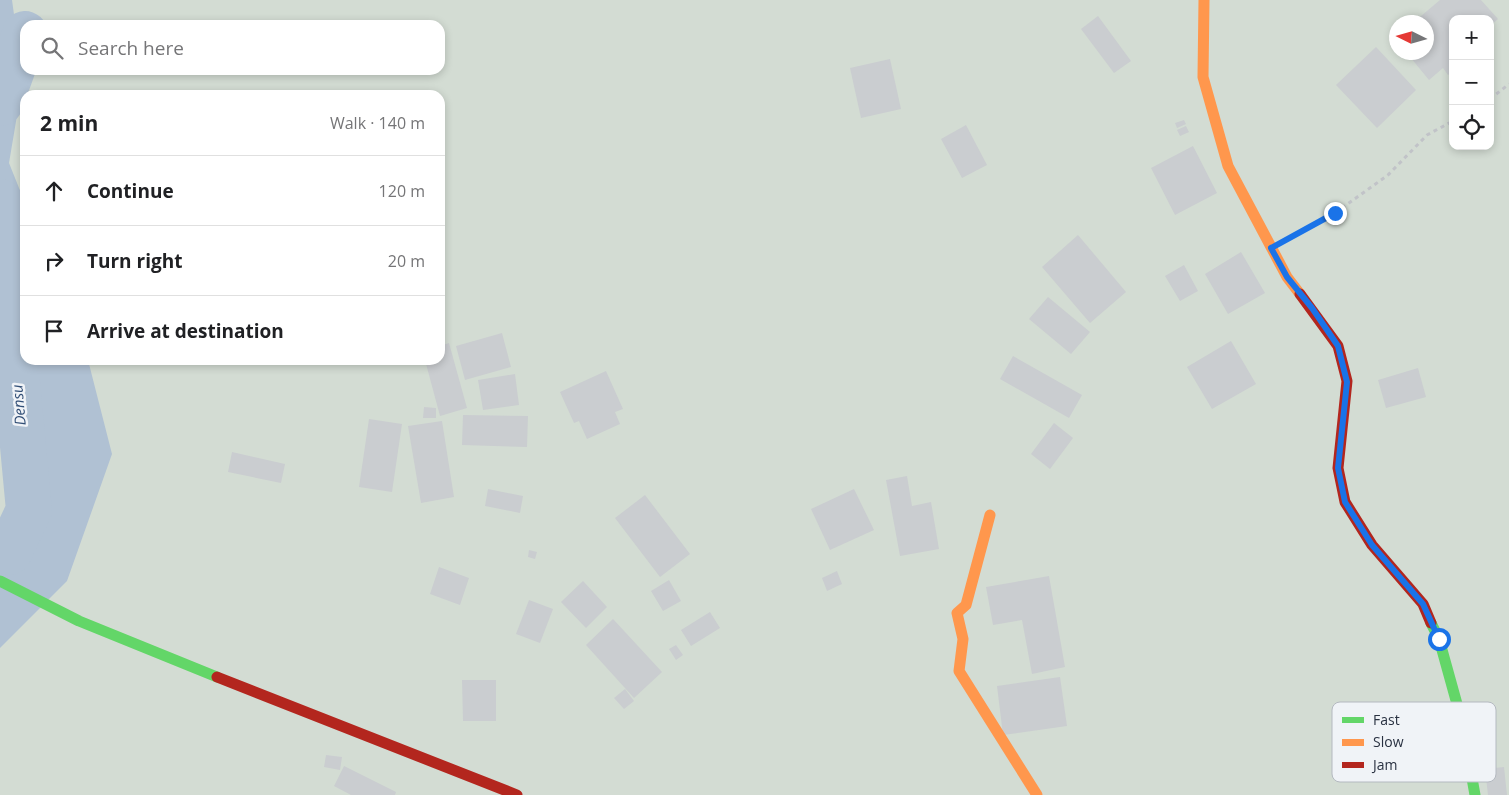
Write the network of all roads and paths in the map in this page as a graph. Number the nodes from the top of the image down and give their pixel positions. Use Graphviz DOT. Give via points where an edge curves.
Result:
graph roads {
  1 [pos="1204,0"];
  2 [pos="1509,84"];
  3 [pos="1494,96"];
  4 [pos="1449,123"];
  5 [pos="1271,248"];
  6 [pos="990,515"];
  7 [pos="0,581"];
  8 [pos="1456,702"];
  9 [pos="1473,782"];
  10 [pos="516,795"];
  11 [pos="1038,795"];
  12 [pos="1475,795"];
  1 -- 5 [label="street" via="1203,77 1213,117 1228,166"];
  2 -- 3 [label="path"];
  4 -- 5 [label="path" via="1426,135 1388,175 1335,213"];
  5 -- 8 [label="street" via="1287,277 1338,346 1347,382 1338,468 1345,502 1372,545 1423,604 1439,639"];
  6 -- 11 [label="street" via="966,605 957,614 963,639 959,671"];
  7 -- 10 [label="street" via="79,621"];
  9 -- 12 [label="street"];
}
